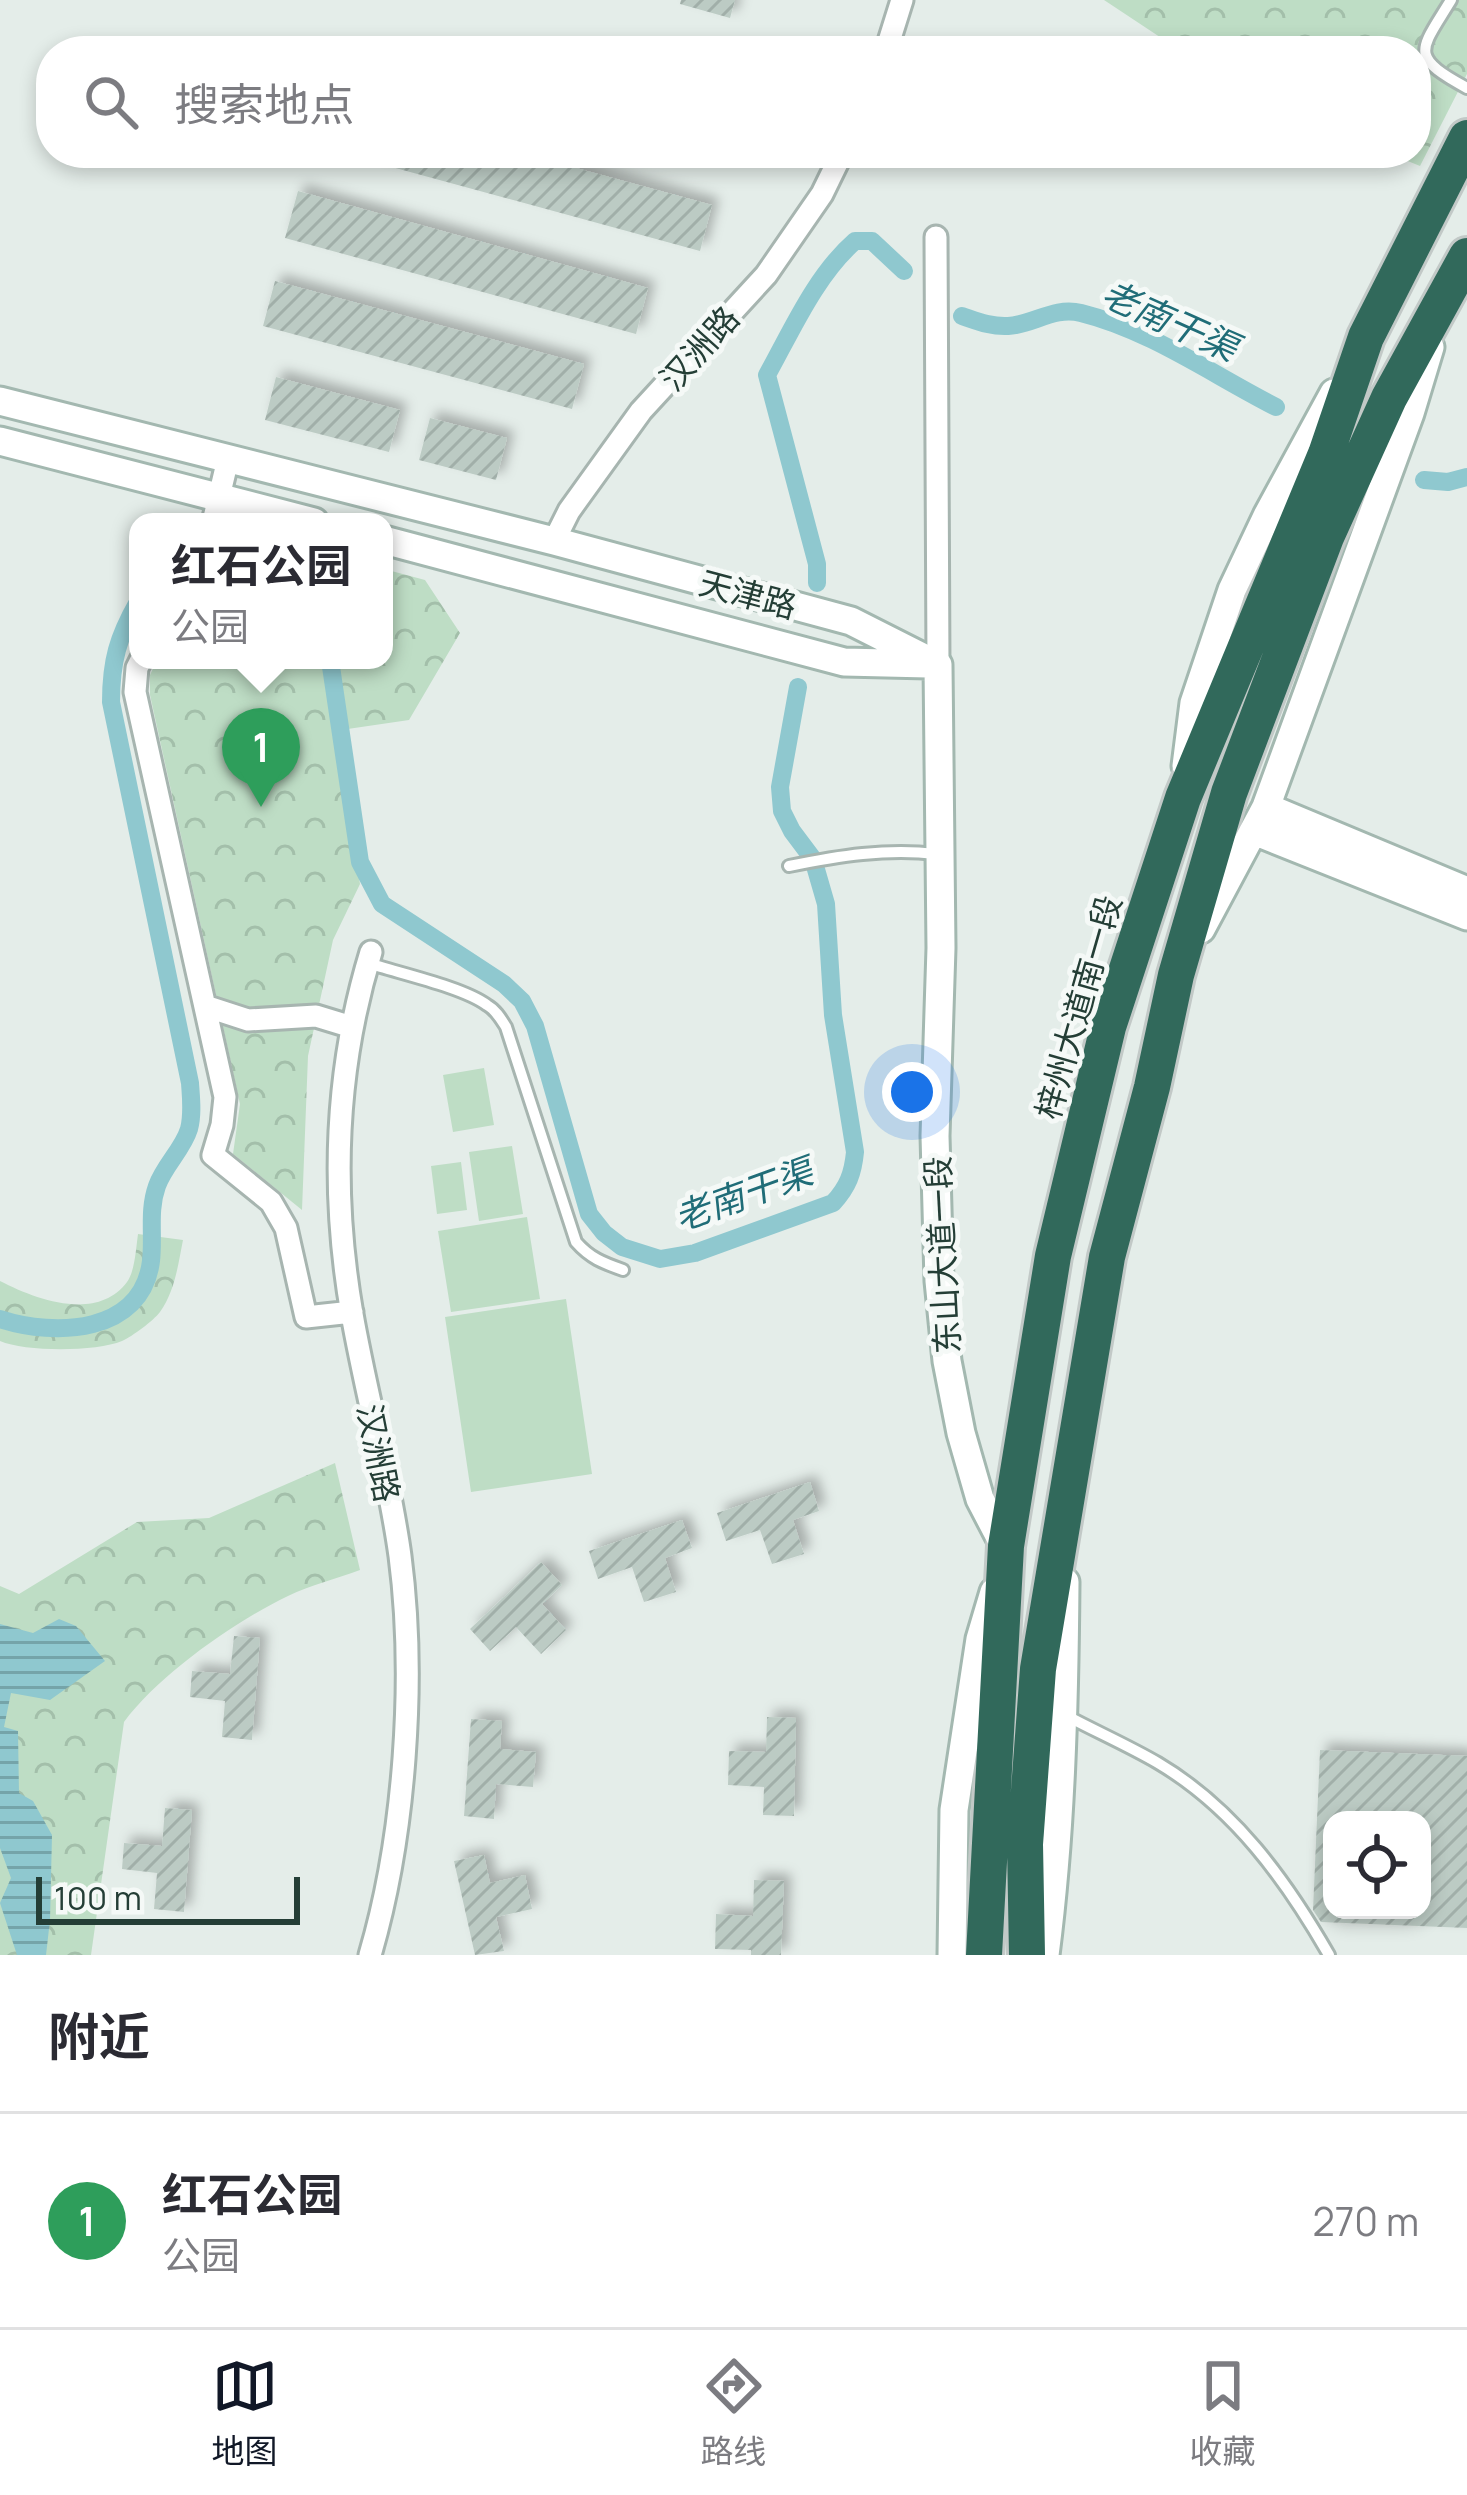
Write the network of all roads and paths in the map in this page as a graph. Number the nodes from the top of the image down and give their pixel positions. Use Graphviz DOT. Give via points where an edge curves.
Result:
graph roads {
  1 [pos="902,0"];
  2 [pos="1451,0"];
  3 [pos="891,36"];
  4 [pos="1430,36"];
  5 [pos="1431,65"];
  6 [pos="1467,88"];
  7 [pos="1467,138"];
  8 [pos="834,168"];
  9 [pos="937,237"];
  10 [pos="1458,272"];
  11 [pos="0,401"];
  12 [pos="0,441"];
  13 [pos="228,459"];
  14 [pos="216,509"];
  15 [pos="246,513"];
  16 [pos="554,541"];
  17 [pos="393,542"];
  18 [pos="938,664"];
  19 [pos="137,669"];
  20 [pos="1260,819"];
  21 [pos="940,855"];
  22 [pos="789,866"];
  23 [pos="1467,891"];
  24 [pos="1467,916"];
  25 [pos="369,957"];
  26 [pos="1176,975"];
  27 [pos="205,1006"];
  28 [pos="352,1027"];
  29 [pos="623,1270"];
  30 [pos="352,1312"];
  31 [pos="1065,1507"];
  32 [pos="1006,1546"];
  33 [pos="1064,1714"];
  34 [pos="370,1955"];
  35 [pos="952,1955"];
  36 [pos="984,1955"];
  37 [pos="1027,1955"];
  38 [pos="1046,1955"];
  39 [pos="1329,1955"];
  1 -- 3 [label="street"];
  2 -- 4 [label="lane"];
  5 -- 6 [label="lane"];
  7 -- 32 [label="highway, 梓州大道南一段" via="1366,337 1183,798 1108,1027 1058,1233"];
  8 -- 16 [label="street, 汉洲路" via="766,274 641,411"];
  9 -- 18 [label="street"];
  10 -- 20 [label="street"];
  10 -- 26 [label="highway" via="1389,398 1309,580 1229,793"];
  11 -- 13 [label="street, 天津路"];
  12 -- 14 [label="street"];
  13 -- 14 [label="street"];
  13 -- 16 [label="street, 天津路"];
  14 -- 15 [label="street"];
  16 -- 18 [label="street, 天津路" via="850,621"];
  17 -- 18 [label="street, 天津路" via="844,662"];
  18 -- 21 [label="street, 东山大道一段"];
  19 -- 27 [label="street" via="135,692"];
  20 -- 23 [label="street"];
  20 -- 24 [label="street"];
  20 -- 26 [label="street"];
  21 -- 22 [label="lane" via="906,850"];
  21 -- 32 [label="street, 东山大道一段" via="939,1281 961,1433 980,1499"];
  25 -- 28 [label="street, 汉洲路"];
  25 -- 29 [label="lane" via="497,1013 576,1242"];
  26 -- 31 [label="highway" via="1107,1257"];
  27 -- 28 [label="street" via="248,1020 316,1016"];
  27 -- 30 [label="street" via="225,1097 213,1155 271,1202 286,1228 306,1317"];
  28 -- 30 [label="street, 汉洲路" via="338,1152"];
  30 -- 34 [label="street, 汉洲路" via="400,1556 406,1637 405,1756"];
  31 -- 33 [label="street"];
  31 -- 37 [label="highway" via="1038,1669 1025,1844"];
  32 -- 35 [label="street" via="980,1639 954,1810"];
  32 -- 36 [label="highway, 梓州大道南一段"];
  33 -- 38 [label="street"];
  33 -- 39 [label="lane" via="1160,1764 1214,1804 1266,1857"];
}
